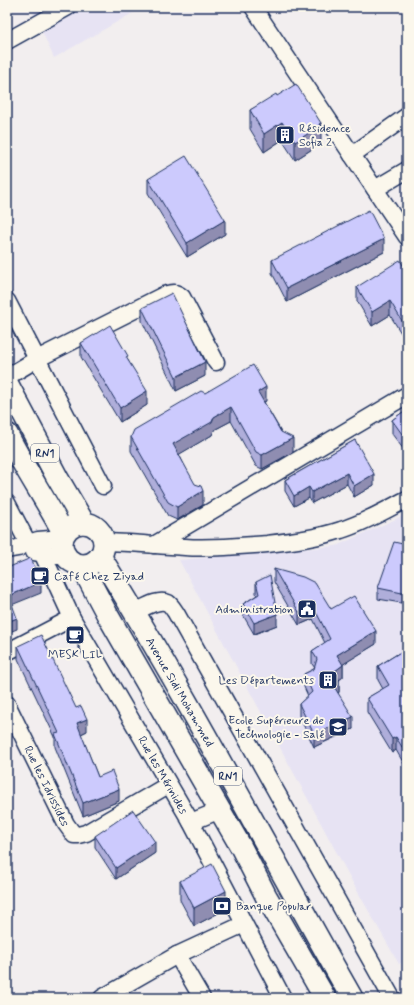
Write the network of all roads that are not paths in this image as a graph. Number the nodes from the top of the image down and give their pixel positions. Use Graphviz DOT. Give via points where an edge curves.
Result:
graph roads {
  1 [pos="253,7"];
  2 [pos="59,9"];
  3 [pos="7,41"];
  4 [pos="407,116"];
  5 [pos="352,155"];
  6 [pos="407,170"];
  7 [pos="375,189"];
  8 [pos="407,235"];
  9 [pos="7,301"];
  10 [pos="37,359"];
  11 [pos="216,362"];
  12 [pos="7,377"];
  13 [pos="7,383"];
  14 [pos="407,395"];
  15 [pos="7,434"];
  16 [pos="103,486"];
  17 [pos="407,499"];
  18 [pos="7,503"];
  19 [pos="84,523"];
  20 [pos="154,545"];
  21 [pos="18,547"];
  22 [pos="80,549"];
  23 [pos="42,553"];
  24 [pos="135,612"];
  25 [pos="72,618"];
  26 [pos="7,652"];
  27 [pos="7,704"];
  28 [pos="12,724"];
  29 [pos="168,785"];
  30 [pos="220,810"];
  31 [pos="191,822"];
  32 [pos="244,924"];
  33 [pos="177,955"];
  34 [pos="110,996"];
  35 [pos="202,998"];
  36 [pos="283,998"];
  37 [pos="325,998"];
  38 [pos="352,998"];
  39 [pos="392,998"];
  1 -- 5 [label="street"];
  2 -- 3 [label="street"];
  4 -- 5 [label="street"];
  5 -- 7 [label="street"];
  6 -- 7 [label="street"];
  7 -- 8 [label="street"];
  9 -- 10 [label="street"];
  10 -- 11 [label="street" via="173,292 182,297"];
  10 -- 12 [label="street"];
  10 -- 16 [label="street"];
  13 -- 19 [label="main road, RN1"];
  14 -- 20 [label="street"];
  15 -- 22 [label="main road, Avenue Sidi Mohammed / RN1" via="45,500"];
  17 -- 20 [label="street" via="342,530 296,541 232,547"];
  18 -- 21 [label="street"];
  19 -- 22 [label="main road" via="71,527"];
  19 -- 22 [label="main road, RN1" via="91,524 102,535"];
  20 -- 22 [label="street" via="126,542"];
  21 -- 22 [label="street" via="38,540"];
  21 -- 23 [label="street"];
  22 -- 23 [label="street"];
  22 -- 24 [label="main road, Avenue Sidi Mohammed / RN1"];
  22 -- 30 [label="main road, Avenue Sidi Mohammed / RN1" via="107,614"];
  23 -- 25 [label="street, Rue les Mérinides"];
  24 -- 38 [label="main road, Avenue Sidi Mohammed / RN1"];
  24 -- 39 [label="street" via="162,602 169,604 176,613"];
  25 -- 26 [label="street"];
  25 -- 29 [label="street, Rue les Mérinides"];
  27 -- 28 [label="street, Rue les Idrissides"];
  28 -- 29 [label="street, Rue les Idrissides" via="74,835 86,833"];
  29 -- 31 [label="street, Rue les Mérinides"];
  30 -- 31 [label="street"];
  30 -- 37 [label="main road, Avenue Sidi Mohammed / RN1"];
  31 -- 32 [label="street, Rue les Mérinides"];
  32 -- 33 [label="street"];
  32 -- 36 [label="street, Rue les Mérinides"];
  33 -- 34 [label="street"];
  33 -- 35 [label="street"];
}
